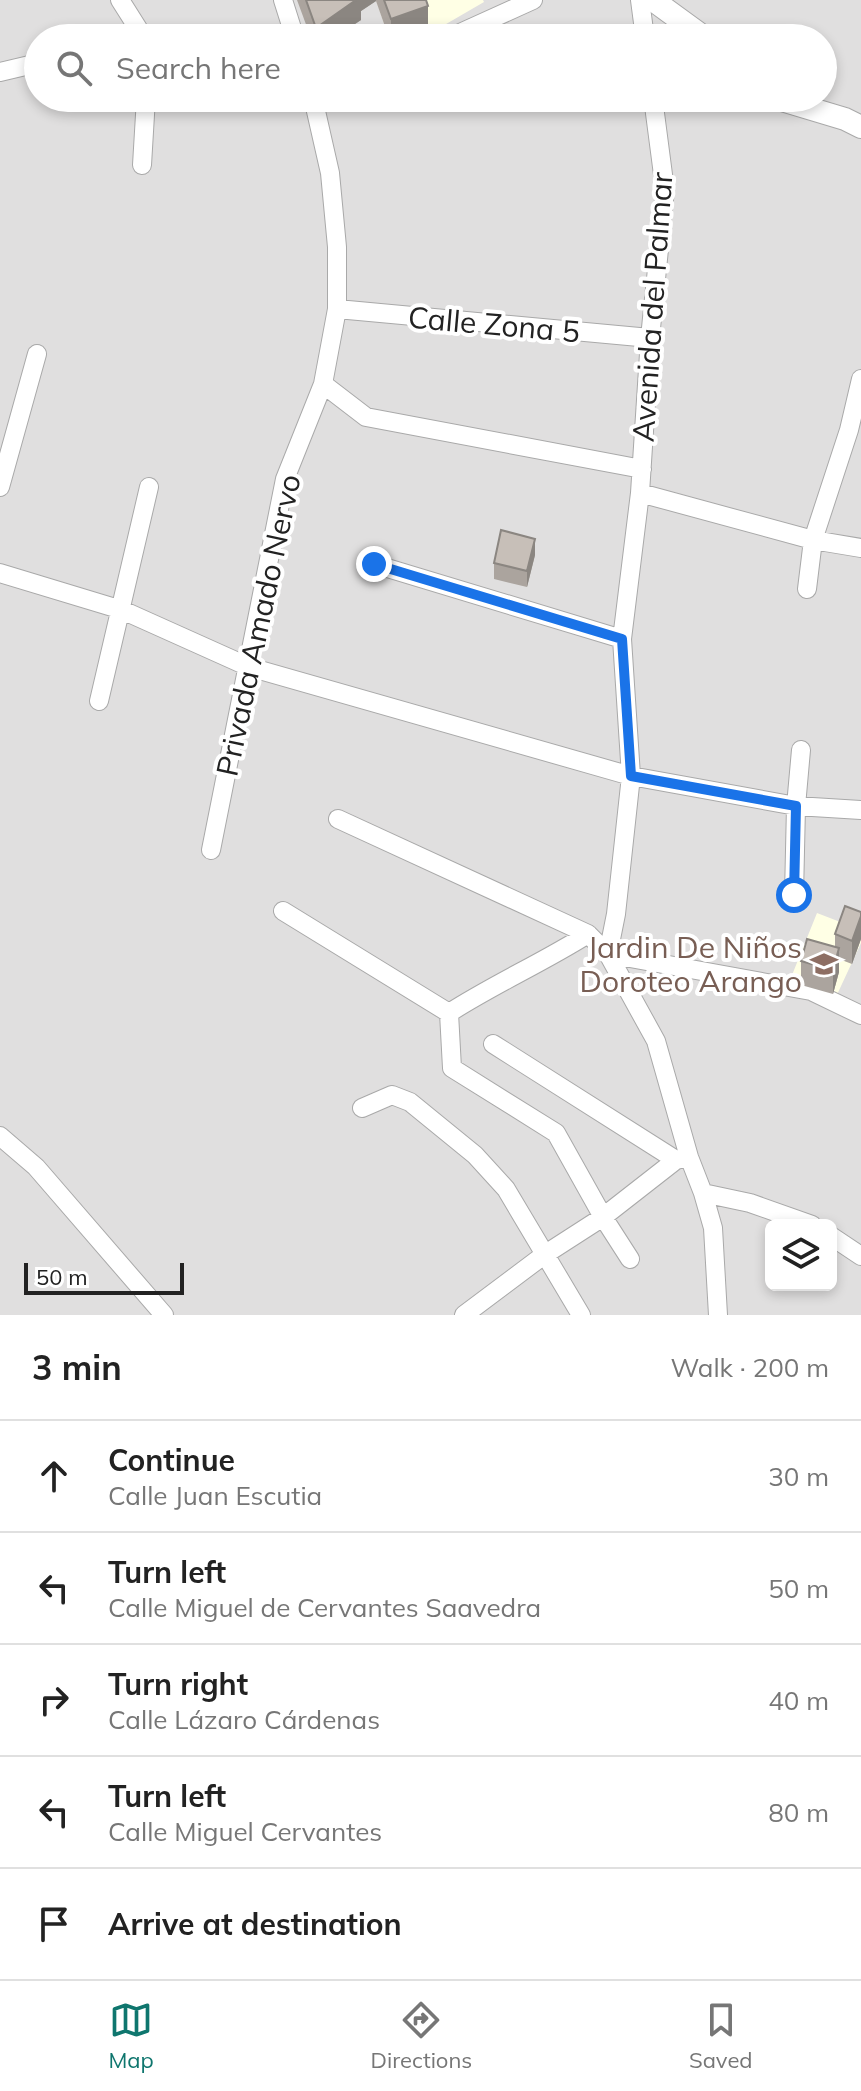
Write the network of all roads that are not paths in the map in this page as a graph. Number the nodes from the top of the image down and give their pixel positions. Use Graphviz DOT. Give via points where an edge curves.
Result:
graph roads {
  1 [pos="120,0"];
  2 [pos="283,0"];
  3 [pos="533,0"];
  4 [pos="640,0"];
  5 [pos="653,0"];
  6 [pos="133,24"];
  7 [pos="291,24"];
  8 [pos="480,24"];
  9 [pos="643,24"];
  10 [pos="686,24"];
  11 [pos="24,66"];
  12 [pos="0,72"];
  13 [pos="145,112"];
  14 [pos="316,112"];
  15 [pos="655,112"];
  16 [pos="822,112"];
  17 [pos="861,127"];
  18 [pos="142,165"];
  19 [pos="337,309"];
  20 [pos="650,338"];
  21 [pos="37,354"];
  22 [pos="861,379"];
  23 [pos="323,384"];
  24 [pos="642,469"];
  25 [pos="0,487"];
  26 [pos="149,487"];
  27 [pos="640,493"];
  28 [pos="813,540"];
  29 [pos="861,548"];
  30 [pos="374,564"];
  31 [pos="0,573"];
  32 [pos="807,589"];
  33 [pos="122,610"];
  34 [pos="622,639"];
  35 [pos="249,667"];
  36 [pos="99,701"];
  37 [pos="801,750"];
  38 [pos="631,776"];
  39 [pos="796,806"];
  40 [pos="861,810"];
  41 [pos="338,819"];
  42 [pos="211,850"];
  43 [pos="794,895"];
  44 [pos="283,911"];
  45 [pos="588,934"];
  46 [pos="608,954"];
  47 [pos="449,1013"];
  48 [pos="861,1015"];
  49 [pos="493,1044"];
  50 [pos="362,1108"];
  51 [pos="0,1136"];
  52 [pos="683,1158"];
  53 [pos="703,1193"];
  54 [pos="603,1217"];
  55 [pos="795,1219"];
  56 [pos="837,1240"];
  57 [pos="544,1255"];
  58 [pos="861,1257"];
  59 [pos="630,1259"];
  60 [pos="164,1315"];
  61 [pos="464,1315"];
  62 [pos="581,1315"];
  63 [pos="718,1315"];
  1 -- 6 [label="street"];
  2 -- 7 [label="street"];
  3 -- 8 [label="street"];
  4 -- 9 [label="street"];
  5 -- 10 [label="street"];
  11 -- 12 [label="street"];
  13 -- 18 [label="street"];
  14 -- 19 [label="street, Privada Amado Nervo" via="330,173"];
  15 -- 20 [label="street, Avenida del Palmar" via="665,190"];
  16 -- 17 [label="street"];
  19 -- 20 [label="street, Calle Zona 5"];
  19 -- 23 [label="street, Privada Amado Nervo"];
  20 -- 24 [label="street, Avenida del Palmar"];
  21 -- 25 [label="street"];
  22 -- 28 [label="street"];
  23 -- 24 [label="street" via="366,417"];
  23 -- 35 [label="street, Privada Amado Nervo" via="285,479"];
  24 -- 27 [label="street, Avenida del Palmar"];
  26 -- 33 [label="street"];
  27 -- 28 [label="street"];
  27 -- 34 [label="street, Avenida del Palmar"];
  28 -- 29 [label="street"];
  28 -- 32 [label="street"];
  30 -- 34 [label="street"];
  31 -- 33 [label="street"];
  33 -- 35 [label="street"];
  33 -- 36 [label="street"];
  34 -- 38 [label="street, Avenida del Palmar"];
  35 -- 38 [label="street"];
  35 -- 42 [label="street, Privada Amado Nervo"];
  37 -- 39 [label="street"];
  38 -- 39 [label="street"];
  38 -- 46 [label="street, Avenida del Palmar"];
  39 -- 40 [label="street"];
  39 -- 43 [label="street"];
  41 -- 45 [label="street"];
  44 -- 47 [label="street"];
  45 -- 46 [label="street"];
  45 -- 47 [label="street"];
  46 -- 48 [label="street" via="811,991"];
  46 -- 52 [label="street" via="656,1041"];
  47 -- 54 [label="street" via="452,1068 556,1133"];
  49 -- 52 [label="street"];
  50 -- 57 [label="street" via="392,1095 410,1102 475,1155 506,1189"];
  51 -- 60 [label="street" via="36,1167"];
  52 -- 53 [label="street"];
  52 -- 54 [label="street"];
  53 -- 55 [label="street"];
  53 -- 63 [label="street" via="713,1228"];
  54 -- 57 [label="street"];
  54 -- 59 [label="street"];
  56 -- 58 [label="street"];
  57 -- 61 [label="street"];
  57 -- 62 [label="street"];
}
